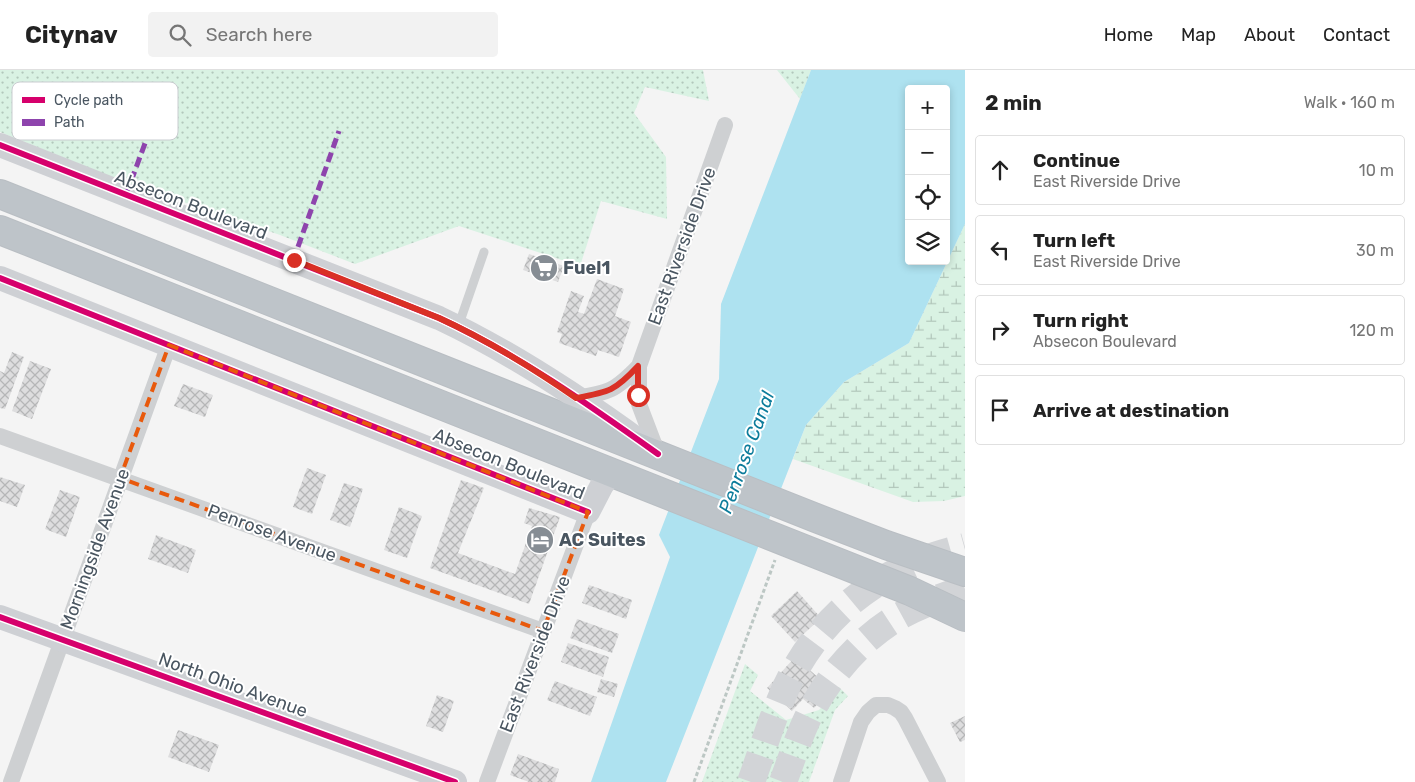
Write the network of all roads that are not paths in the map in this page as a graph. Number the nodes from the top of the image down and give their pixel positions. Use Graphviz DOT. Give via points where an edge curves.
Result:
graph roads {
  1 [pos="725,125"];
  2 [pos="0,145"];
  3 [pos="0,194"];
  4 [pos="0,230"];
  5 [pos="484,252"];
  6 [pos="0,278"];
  7 [pos="458,327"];
  8 [pos="169,345"];
  9 [pos="638,366"];
  10 [pos="576,398"];
  11 [pos="0,436"];
  12 [pos="658,454"];
  13 [pos="611,473"];
  14 [pos="120,478"];
  15 [pos="588,512"];
  16 [pos="965,572"];
  17 [pos="910,591"];
  18 [pos="965,607"];
  19 [pos="0,617"];
  20 [pos="965,617"];
  21 [pos="543,631"];
  22 [pos="62,640"];
  23 [pos="11,782"];
  24 [pos="455,782"];
  25 [pos="487,782"];
  26 [pos="841,782"];
  27 [pos="938,782"];
  1 -- 9 [label="street, East Riverside Drive"];
  2 -- 7 [label="street, Absecon Boulevard"];
  3 -- 12 [label="highway, Absecon Boulevard"];
  4 -- 13 [label="highway, Absecon Boulevard"];
  5 -- 7 [label="lane"];
  6 -- 8 [label="street, Absecon Boulevard"];
  7 -- 10 [label="street, Absecon Boulevard"];
  8 -- 14 [label="street, Morningside Avenue"];
  8 -- 15 [label="street, Absecon Boulevard"];
  9 -- 10 [label="street, East Riverside Drive" via="616,387"];
  9 -- 12 [label="street, East Riverside Drive" via="640,404"];
  10 -- 12 [label="street, Absecon Boulevard"];
  11 -- 14 [label="street, Penrose Avenue"];
  12 -- 16 [label="highway, Absecon Boulevard" via="886,545"];
  13 -- 15 [label="street, East Riverside Drive"];
  13 -- 17 [label="highway, Absecon Boulevard"];
  14 -- 21 [label="street, Penrose Avenue"];
  14 -- 22 [label="street, Morningside Avenue"];
  15 -- 21 [label="street, East Riverside Drive"];
  17 -- 18 [label="highway"];
  17 -- 20 [label="highway, Absecon Boulevard"];
  19 -- 22 [label="street, North Ohio Avenue"];
  21 -- 25 [label="street, East Riverside Drive"];
  22 -- 23 [label="street, Morningside Avenue"];
  22 -- 24 [label="street, North Ohio Avenue"];
  26 -- 27 [label="street" via="861,722 876,705 888,705 901,712"];
}
